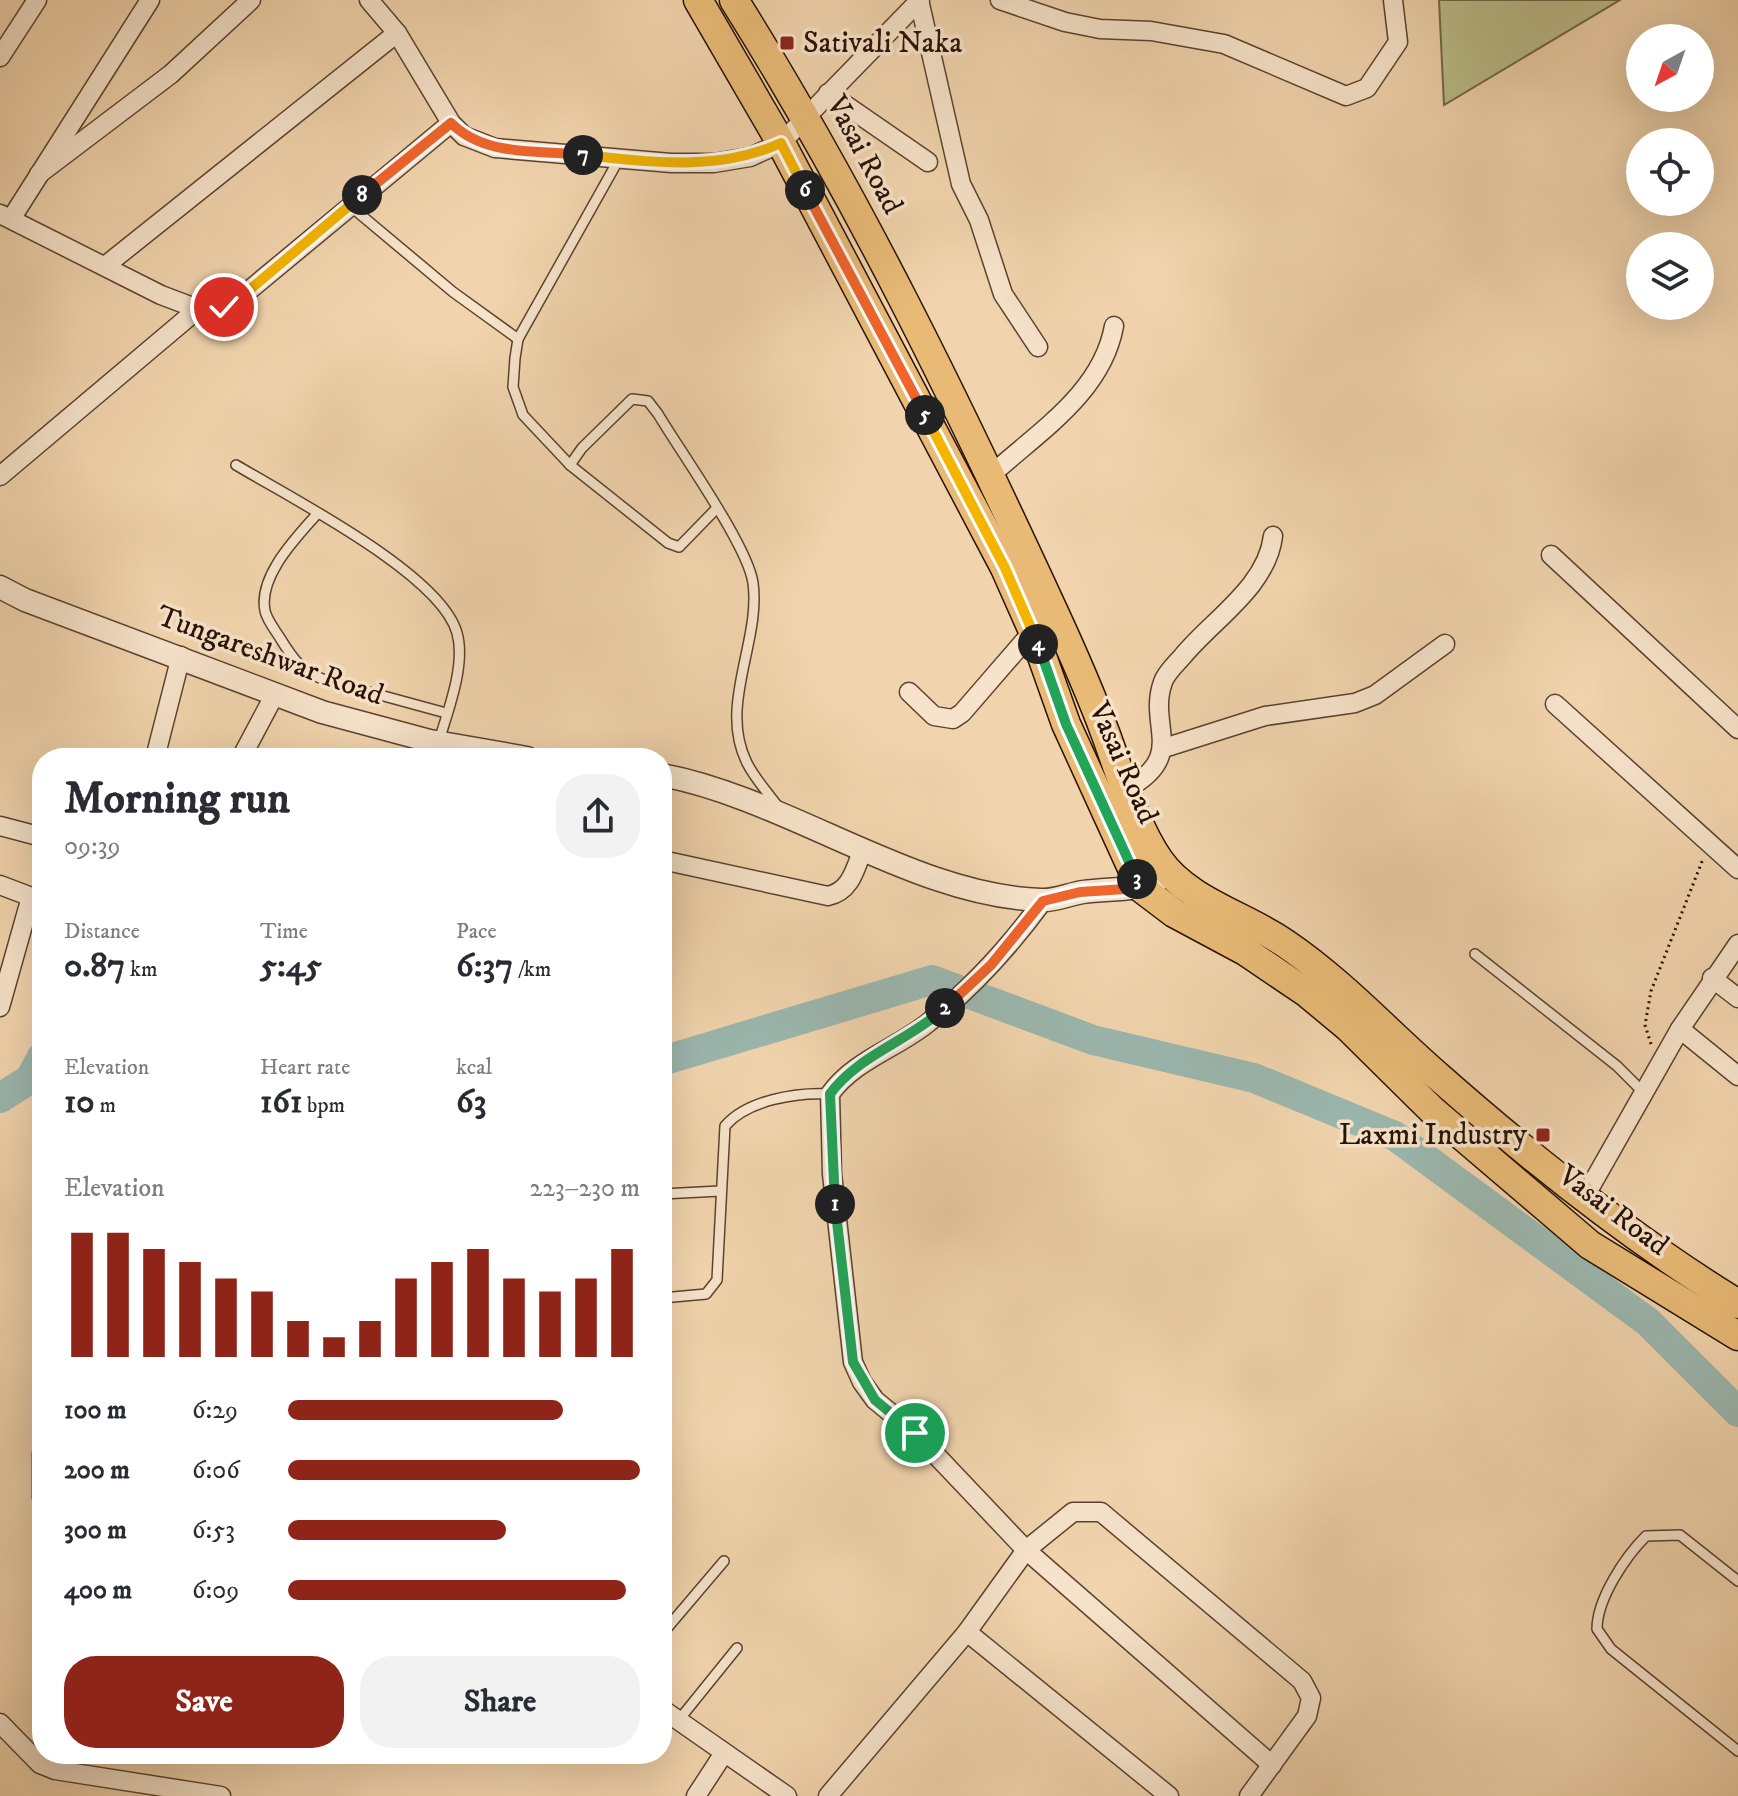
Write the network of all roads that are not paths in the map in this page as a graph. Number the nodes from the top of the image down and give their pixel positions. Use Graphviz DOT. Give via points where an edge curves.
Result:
graph roads {
  1 [pos="37,0"];
  2 [pos="150,0"];
  3 [pos="251,0"];
  4 [pos="369,0"];
  5 [pos="698,0"];
  6 [pos="734,0"];
  7 [pos="919,0"];
  8 [pos="1000,0"];
  9 [pos="1393,0"];
  10 [pos="397,33"];
  11 [pos="0,57"];
  12 [pos="828,93"];
  13 [pos="806,115"];
  14 [pos="451,123"];
  15 [pos="781,143"];
  16 [pos="619,159"];
  17 [pos="928,162"];
  18 [pos="39,174"];
  19 [pos="349,205"];
  20 [pos="6,216"];
  21 [pos="105,266"];
  22 [pos="198,309"];
  23 [pos="1114,326"];
  24 [pos="518,339"];
  25 [pos="1038,347"];
  26 [pos="236,465"];
  27 [pos="570,465"];
  28 [pos="2,469"];
  29 [pos="991,475"];
  30 [pos="716,509"];
  31 [pos="317,514"];
  32 [pos="1273,536"];
  33 [pos="1551,555"];
  34 [pos="0,587"];
  35 [pos="1033,631"];
  36 [pos="1445,644"];
  37 [pos="181,656"];
  38 [pos="909,692"];
  39 [pos="275,694"];
  40 [pos="1555,704"];
  41 [pos="446,713"];
  42 [pos="1738,729"];
  43 [pos="431,747"];
  44 [pos="158,748"];
  45 [pos="246,748"];
  46 [pos="1164,748"];
  47 [pos="672,777"];
  48 [pos="1126,789"];
  49 [pos="781,811"];
  50 [pos="0,826"];
  51 [pos="32,834"];
  52 [pos="863,849"];
  53 [pos="672,862"];
  54 [pos="1738,869"];
  55 [pos="1175,878"];
  56 [pos="0,885"];
  57 [pos="1141,888"];
  58 [pos="32,897"];
  59 [pos="1043,901"];
  60 [pos="32,914"];
  61 [pos="1738,944"];
  62 [pos="1475,954"];
  63 [pos="1712,978"];
  64 [pos="1738,998"];
  65 [pos="0,1007"];
  66 [pos="1680,1029"];
  67 [pos="1738,1076"];
  68 [pos="1643,1092"];
  69 [pos="830,1094"];
  70 [pos="720,1191"];
  71 [pos="672,1193"];
  72 [pos="1584,1198"];
  73 [pos="672,1297"];
  74 [pos="1738,1304"];
  75 [pos="1738,1336"];
  76 [pos="1026,1550"];
  77 [pos="724,1561"];
  78 [pos="1738,1581"];
  79 [pos="672,1622"];
  80 [pos="967,1632"];
  81 [pos="737,1648"];
  82 [pos="672,1716"];
  83 [pos="678,1721"];
  84 [pos="0,1723"];
  85 [pos="1738,1751"];
  86 [pos="724,1753"];
  87 [pos="32,1756"];
  88 [pos="40,1764"];
  89 [pos="1272,1765"];
  90 [pos="221,1796"];
  91 [pos="696,1796"];
  92 [pos="787,1796"];
  93 [pos="828,1796"];
  94 [pos="1169,1796"];
  95 [pos="1249,1796"];
  1 -- 11 [label="street"];
  2 -- 18 [label="street"];
  3 -- 18 [label="street" via="171,74"];
  4 -- 10 [label="street"];
  5 -- 15 [label="main road, Vasai Road"];
  6 -- 13 [label="main road, Vasai Road"];
  7 -- 12 [label="street"];
  7 -- 25 [label="street" via="961,184 1003,294"];
  8 -- 9 [label="street" via="1088,27 1224,44 1346,96 1367,88 1398,42"];
  10 -- 14 [label="street"];
  10 -- 21 [label="street"];
  12 -- 13 [label="street"];
  12 -- 17 [label="street"];
  13 -- 15 [label="street"];
  13 -- 29 [label="main road, Vasai Road"];
  14 -- 16 [label="street" via="464,136 495,148"];
  14 -- 19 [label="street"];
  15 -- 16 [label="street" via="750,157 714,163"];
  15 -- 35 [label="main road, Vasai Road" via="966,491"];
  16 -- 24 [label="lane"];
  18 -- 20 [label="street"];
  19 -- 22 [label="street" via="241,297 224,307"];
  19 -- 24 [label="lane"];
  20 -- 21 [label="street"];
  21 -- 22 [label="street"];
  22 -- 28 [label="street"];
  23 -- 29 [label="street" via="1103,363 1087,387"];
  24 -- 27 [label="lane" via="513,387 523,415"];
  26 -- 31 [label="lane"];
  27 -- 30 [label="lane" via="679,547"];
  27 -- 30 [label="lane" via="639,397 658,414"];
  29 -- 48 [label="main road, Vasai Road" via="1087,682"];
  30 -- 49 [label="lane" via="753,580 755,607 739,687 738,734 747,763"];
  31 -- 41 [label="lane" via="411,574 447,612 458,634 459,660"];
  31 -- 41 [label="lane" via="265,590 265,613 295,662 325,680"];
  32 -- 46 [label="street" via="1271,552 1241,597 1163,682"];
  33 -- 42 [label="street"];
  34 -- 37 [label="street, Tungareshwar Road"];
  35 -- 38 [label="street" via="953,719 934,716"];
  35 -- 57 [label="main road, Vasai Road" via="1066,724"];
  36 -- 46 [label="street" via="1375,695 1355,703 1265,716"];
  37 -- 39 [label="street, Tungareshwar Road"];
  37 -- 44 [label="street"];
  39 -- 43 [label="street, Tungareshwar Road"];
  39 -- 45 [label="street"];
  40 -- 54 [label="street"];
  41 -- 43 [label="lane"];
  46 -- 48 [label="street" via="1152,768"];
  47 -- 49 [label="street"];
  48 -- 55 [label="main road, Vasai Road" via="1158,858"];
  49 -- 52 [label="street"];
  50 -- 51 [label="street"];
  52 -- 53 [label="street" via="847,886 828,896"];
  52 -- 59 [label="street" via="987,892"];
  55 -- 57 [label="street"];
  55 -- 72 [label="main road, Vasai Road" via="1286,943"];
  56 -- 58 [label="street"];
  57 -- 59 [label="street" via="1080,892"];
  57 -- 75 [label="main road, Vasai Road" via="1307,993 1433,1111 1590,1245"];
  59 -- 69 [label="street" via="991,965 928,1024 854,1070"];
  60 -- 65 [label="street"];
  61 -- 63 [label="street"];
  62 -- 68 [label="lane"];
  63 -- 64 [label="street"];
  63 -- 66 [label="street"];
  66 -- 67 [label="street"];
  66 -- 68 [label="street"];
  68 -- 72 [label="street"];
  69 -- 70 [label="lane" via="783,1098 734,1115 722,1134"];
  69 -- 76 [label="street" via="832,1174 853,1362 875,1400 915,1433"];
  70 -- 71 [label="lane"];
  70 -- 73 [label="lane" via="717,1280 706,1294"];
  72 -- 74 [label="main road, Vasai Road"];
  76 -- 80 [label="street"];
  76 -- 89 [label="street"];
  76 -- 89 [label="street" via="1073,1512 1101,1512 1302,1681 1311,1698 1307,1716"];
  77 -- 79 [label="lane"];
  78 -- 85 [label="lane" via="1680,1535 1646,1536 1603,1603 1597,1629 1611,1649"];
  80 -- 93 [label="street"];
  80 -- 94 [label="street"];
  81 -- 83 [label="lane"];
  82 -- 83 [label="street"];
  83 -- 86 [label="street"];
  84 -- 87 [label="street"];
  86 -- 91 [label="street"];
  86 -- 92 [label="street"];
  88 -- 90 [label="street"];
  89 -- 95 [label="street"];
}
